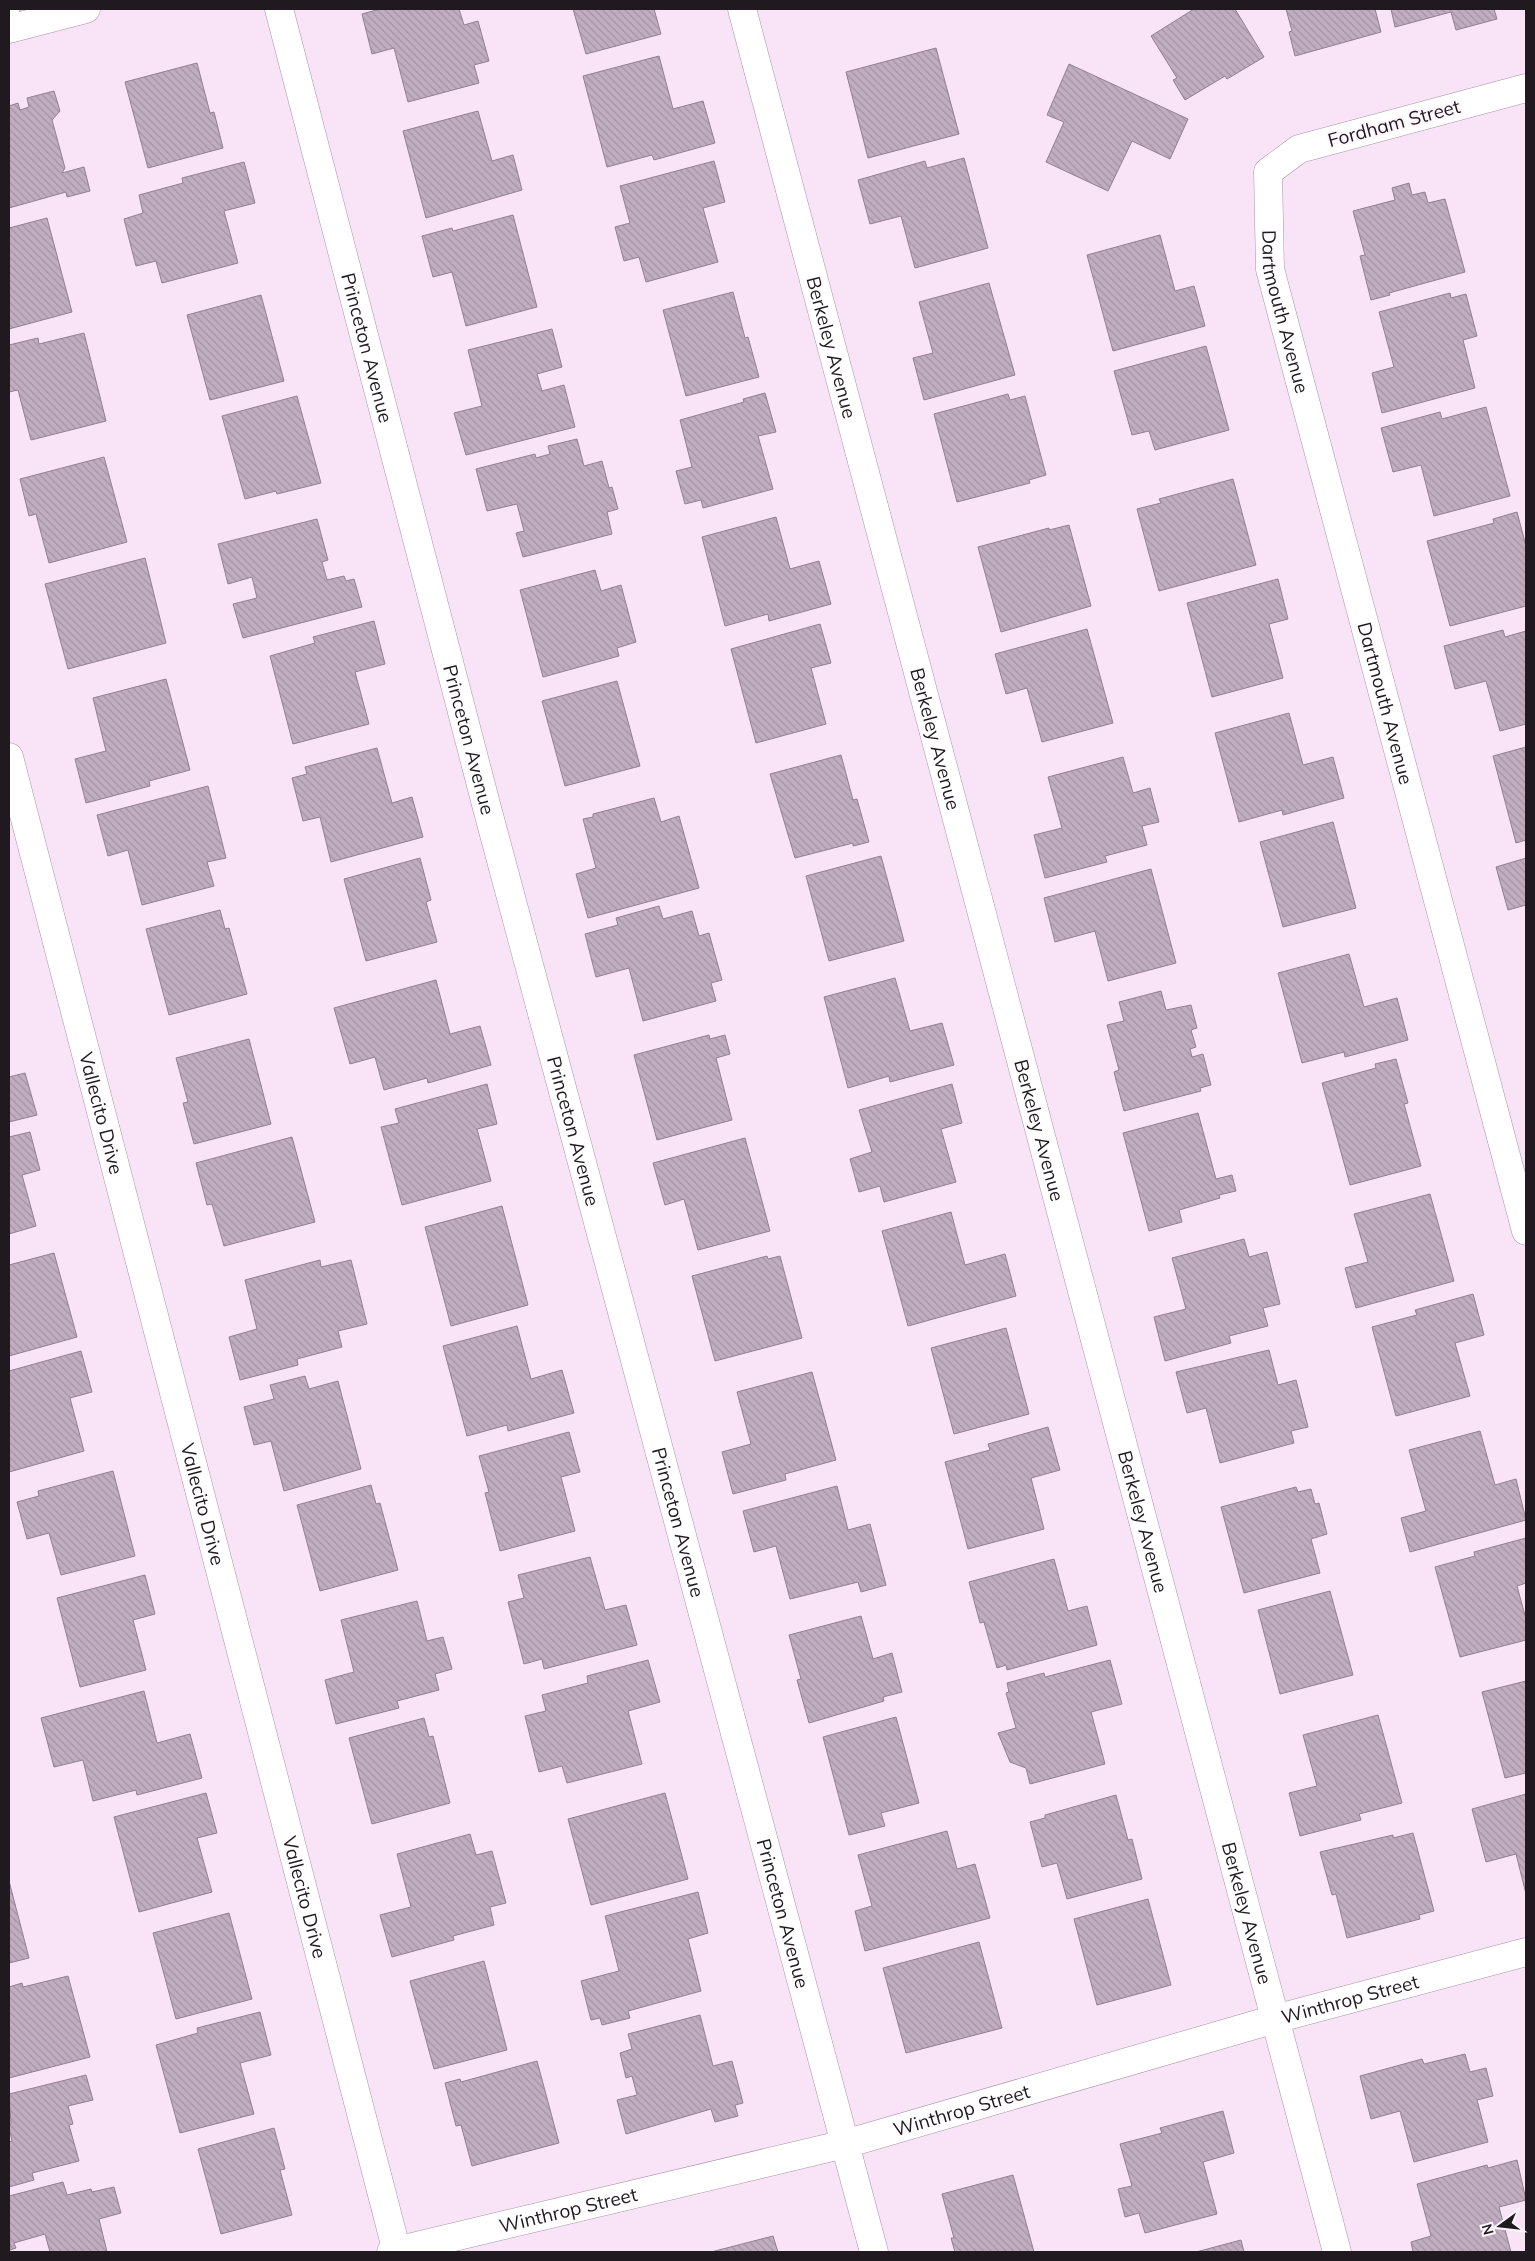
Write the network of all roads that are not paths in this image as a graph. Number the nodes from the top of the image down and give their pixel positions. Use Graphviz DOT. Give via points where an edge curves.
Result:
graph roads {
  1 [pos="12,9"];
  2 [pos="86,9"];
  3 [pos="279,9"];
  4 [pos="742,9"];
  5 [pos="9,14"];
  6 [pos="9,29"];
  7 [pos="1526,88"];
  8 [pos="1268,172"];
  9 [pos="9,757"];
  10 [pos="1526,1231"];
  11 [pos="1526,1952"];
  12 [pos="1275,2019"];
  13 [pos="845,2144"];
  14 [pos="395,2252"];
  15 [pos="874,2252"];
  16 [pos="1337,2252"];
  1 -- 5 [label="lane"];
  2 -- 6 [label="street"];
  3 -- 13 [label="street, Princeton Avenue" via="487,808"];
  4 -- 12 [label="street, Berkeley Avenue"];
  7 -- 8 [label="street, Fordham Street" via="1299,149"];
  8 -- 10 [label="street, Dartmouth Avenue" via="1270,269"];
  9 -- 14 [label="street, Vallecito Drive"];
  11 -- 12 [label="street, Winthrop Street"];
  12 -- 13 [label="street, Winthrop Street"];
  12 -- 16 [label="street, Berkeley Avenue"];
  13 -- 14 [label="street, Winthrop Street"];
  13 -- 15 [label="street, Princeton Avenue"];
}
